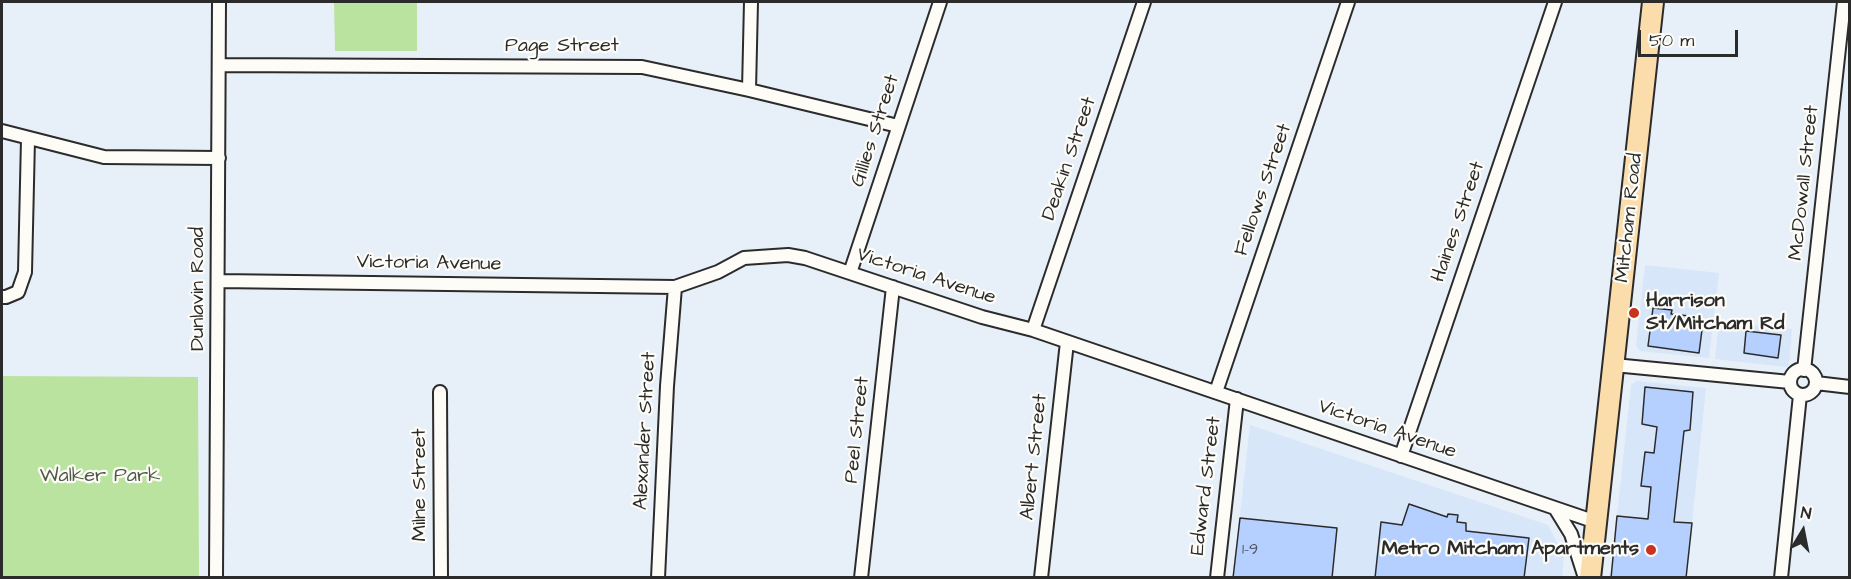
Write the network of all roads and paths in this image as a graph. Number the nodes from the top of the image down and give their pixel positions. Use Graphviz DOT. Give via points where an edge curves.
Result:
graph roads {
  1 [pos="219,2"];
  2 [pos="751,2"];
  3 [pos="940,2"];
  4 [pos="1144,2"];
  5 [pos="1348,2"];
  6 [pos="1555,2"];
  7 [pos="1653,2"];
  8 [pos="1844,2"];
  9 [pos="219,65"];
  10 [pos="749,90"];
  11 [pos="898,126"];
  12 [pos="2,131"];
  13 [pos="28,139"];
  14 [pos="219,158"];
  15 [pos="850,273"];
  16 [pos="219,281"];
  17 [pos="675,287"];
  18 [pos="892,287"];
  19 [pos="2,297"];
  20 [pos="1033,330"];
  21 [pos="1066,342"];
  22 [pos="1614,364"];
  23 [pos="1804,370"];
  24 [pos="1790,382"];
  25 [pos="1816,383"];
  26 [pos="1850,387"];
  27 [pos="440,392"];
  28 [pos="1216,392"];
  29 [pos="1800,395"];
  30 [pos="1237,399"];
  31 [pos="1401,456"];
  32 [pos="1555,508"];
  33 [pos="1596,522"];
  34 [pos="216,578"];
  35 [pos="441,578"];
  36 [pos="658,578"];
  37 [pos="861,578"];
  38 [pos="1041,578"];
  39 [pos="1217,578"];
  40 [pos="1585,578"];
  41 [pos="1590,578"];
  42 [pos="1781,578"];
  1 -- 9 [label="street, Dunlavin Road"];
  2 -- 10 [label="street"];
  3 -- 11 [label="street, Gillies Street"];
  4 -- 20 [label="street, Deakin Street"];
  5 -- 28 [label="street, Fellows Street"];
  6 -- 31 [label="street, Haines Street"];
  7 -- 22 [label="main road, Mitcham Road"];
  8 -- 23 [label="street, McDowall Street"];
  9 -- 10 [label="street, Page Street" via="642,67"];
  9 -- 14 [label="street, Dunlavin Road"];
  10 -- 11 [label="street, Page Street"];
  11 -- 15 [label="street, Gillies Street"];
  12 -- 13 [label="street"];
  13 -- 14 [label="street" via="104,157"];
  13 -- 19 [label="street" via="25,272 18,292"];
  14 -- 16 [label="street, Dunlavin Road"];
  15 -- 17 [label="street, Victoria Avenue" via="788,255 744,258"];
  15 -- 18 [label="street, Victoria Avenue"];
  16 -- 17 [label="street, Victoria Avenue"];
  16 -- 34 [label="street, Dunlavin Road"];
  17 -- 36 [label="street, Alexander Street"];
  18 -- 20 [label="street, Victoria Avenue"];
  18 -- 37 [label="street, Peel Street"];
  20 -- 21 [label="street, Victoria Avenue"];
  21 -- 28 [label="street, Victoria Avenue"];
  21 -- 38 [label="street, Albert Street"];
  22 -- 24 [label="street"];
  22 -- 33 [label="main road, Mitcham Road"];
  23 -- 24 [label="street" via="1793,374"];
  23 -- 25 [label="street" via="1811,372"];
  24 -- 29 [label="street" via="1793,391"];
  25 -- 26 [label="street"];
  25 -- 29 [label="street" via="1809,393"];
  27 -- 35 [label="street, Milne Street"];
  28 -- 30 [label="street, Victoria Avenue"];
  29 -- 42 [label="street"];
  30 -- 31 [label="street, Victoria Avenue"];
  30 -- 39 [label="street, Edward Street"];
  31 -- 32 [label="street, Victoria Avenue"];
  32 -- 33 [label="street, Victoria Avenue"];
  32 -- 40 [label="street" via="1571,534"];
  33 -- 41 [label="main road, Mitcham Road"];
}
